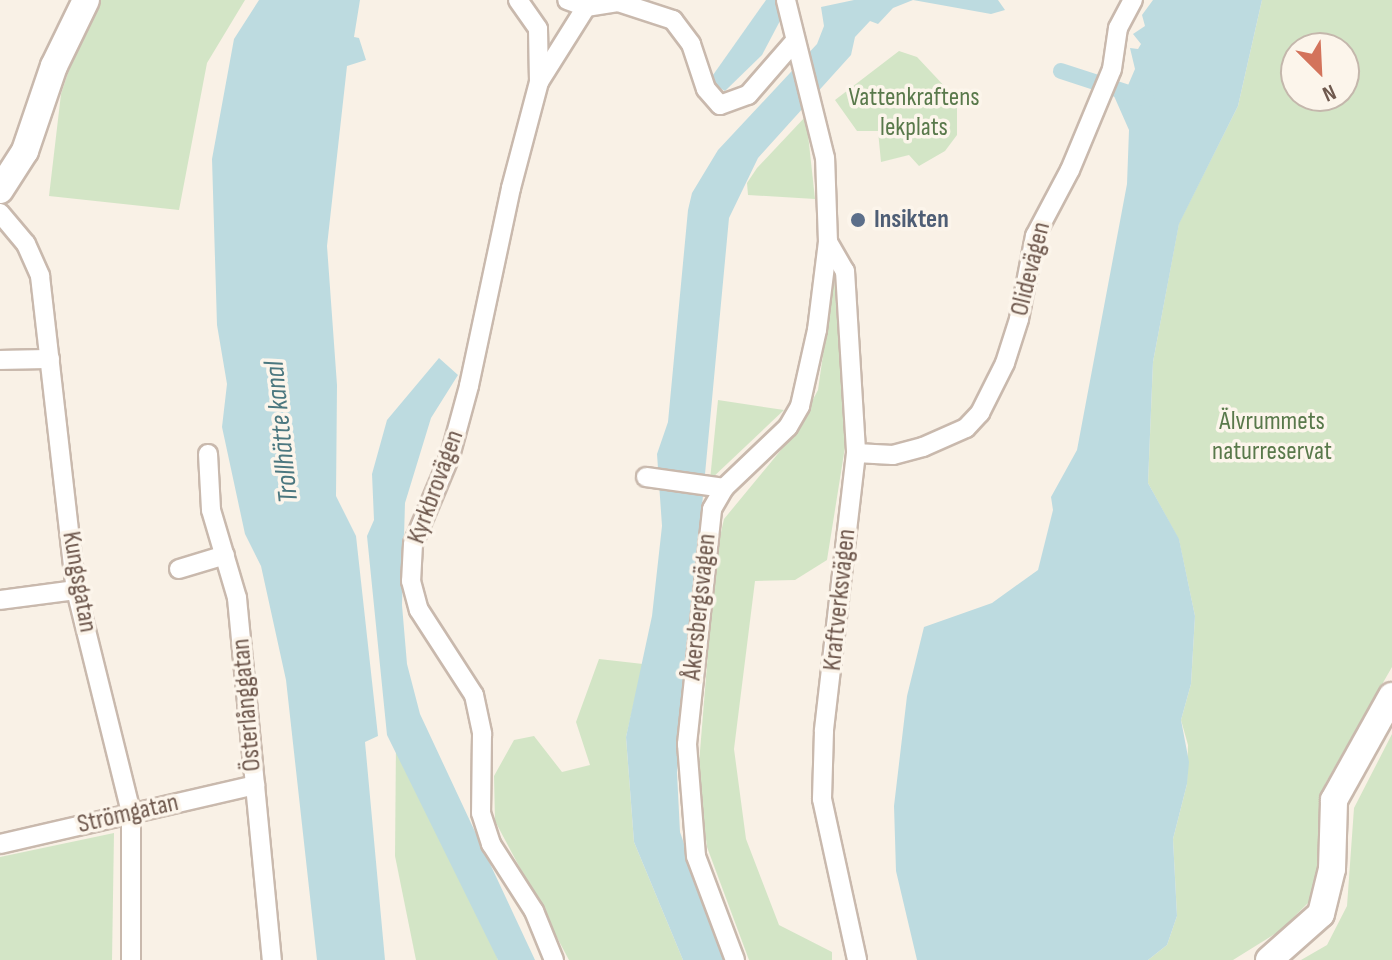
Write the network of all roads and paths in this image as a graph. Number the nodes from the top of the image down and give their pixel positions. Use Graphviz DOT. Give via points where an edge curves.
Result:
graph roads {
  1 [pos="86,0"];
  2 [pos="518,0"];
  3 [pos="567,0"];
  4 [pos="1133,0"];
  5 [pos="586,7"];
  6 [pos="788,9"];
  7 [pos="797,47"];
  8 [pos="539,82"];
  9 [pos="0,190"];
  10 [pos="0,213"];
  11 [pos="828,242"];
  12 [pos="50,359"];
  13 [pos="0,360"];
  14 [pos="856,453"];
  15 [pos="208,454"];
  16 [pos="646,477"];
  17 [pos="724,488"];
  18 [pos="225,555"];
  19 [pos="179,569"];
  20 [pos="76,590"];
  21 [pos="0,600"];
  22 [pos="1392,696"];
  23 [pos="255,785"];
  24 [pos="131,813"];
  25 [pos="0,844"];
  26 [pos="131,960"];
  27 [pos="272,960"];
  28 [pos="554,960"];
  29 [pos="735,960"];
  30 [pos="857,960"];
  31 [pos="1269,960"];
  1 -- 9 [label="street" via="54,66 25,151"];
  2 -- 8 [label="street, Kyrkbrovägen" via="538,29"];
  3 -- 5 [label="street"];
  4 -- 14 [label="street, Olidevägen" via="1118,28 1112,69 1070,170 1035,236 1019,319 980,413 966,428 923,447 893,455"];
  5 -- 7 [label="street" via="618,2 673,20 691,44 706,89 720,105 748,95"];
  5 -- 8 [label="street, Kyrkbrovägen"];
  6 -- 7 [label="street, Åkersbergsvägen"];
  7 -- 11 [label="street, Åkersbergsvägen" via="825,158"];
  8 -- 28 [label="street, Kyrkbrovägen" via="469,386 450,456 413,544 411,581 419,610 474,695 482,734 481,813 491,844 534,911"];
  10 -- 12 [label="street, Kungsgatan" via="38,267"];
  11 -- 14 [label="street, Kraftverksvägen" via="845,271"];
  11 -- 17 [label="street, Åkersbergsvägen" via="800,406 788,427"];
  12 -- 13 [label="street"];
  12 -- 20 [label="street, Kungsgatan"];
  14 -- 30 [label="street, Kraftverksvägen" via="822,776 825,828"];
  15 -- 18 [label="street, Österlånggatan" via="208,494"];
  16 -- 17 [label="street"];
  17 -- 29 [label="street, Åkersbergsvägen" via="712,509 705,542 686,776 696,856"];
  18 -- 19 [label="street"];
  18 -- 23 [label="street, Österlånggatan" via="237,598"];
  20 -- 21 [label="street"];
  20 -- 24 [label="street, Kungsgatan"];
  22 -- 31 [label="street" via="1334,800 1332,869 1321,914"];
  23 -- 24 [label="street, Strömgatan"];
  23 -- 27 [label="street, Österlånggatan"];
  24 -- 25 [label="street, Strömgatan"];
  24 -- 26 [label="street, Kungsgatan"];
}
